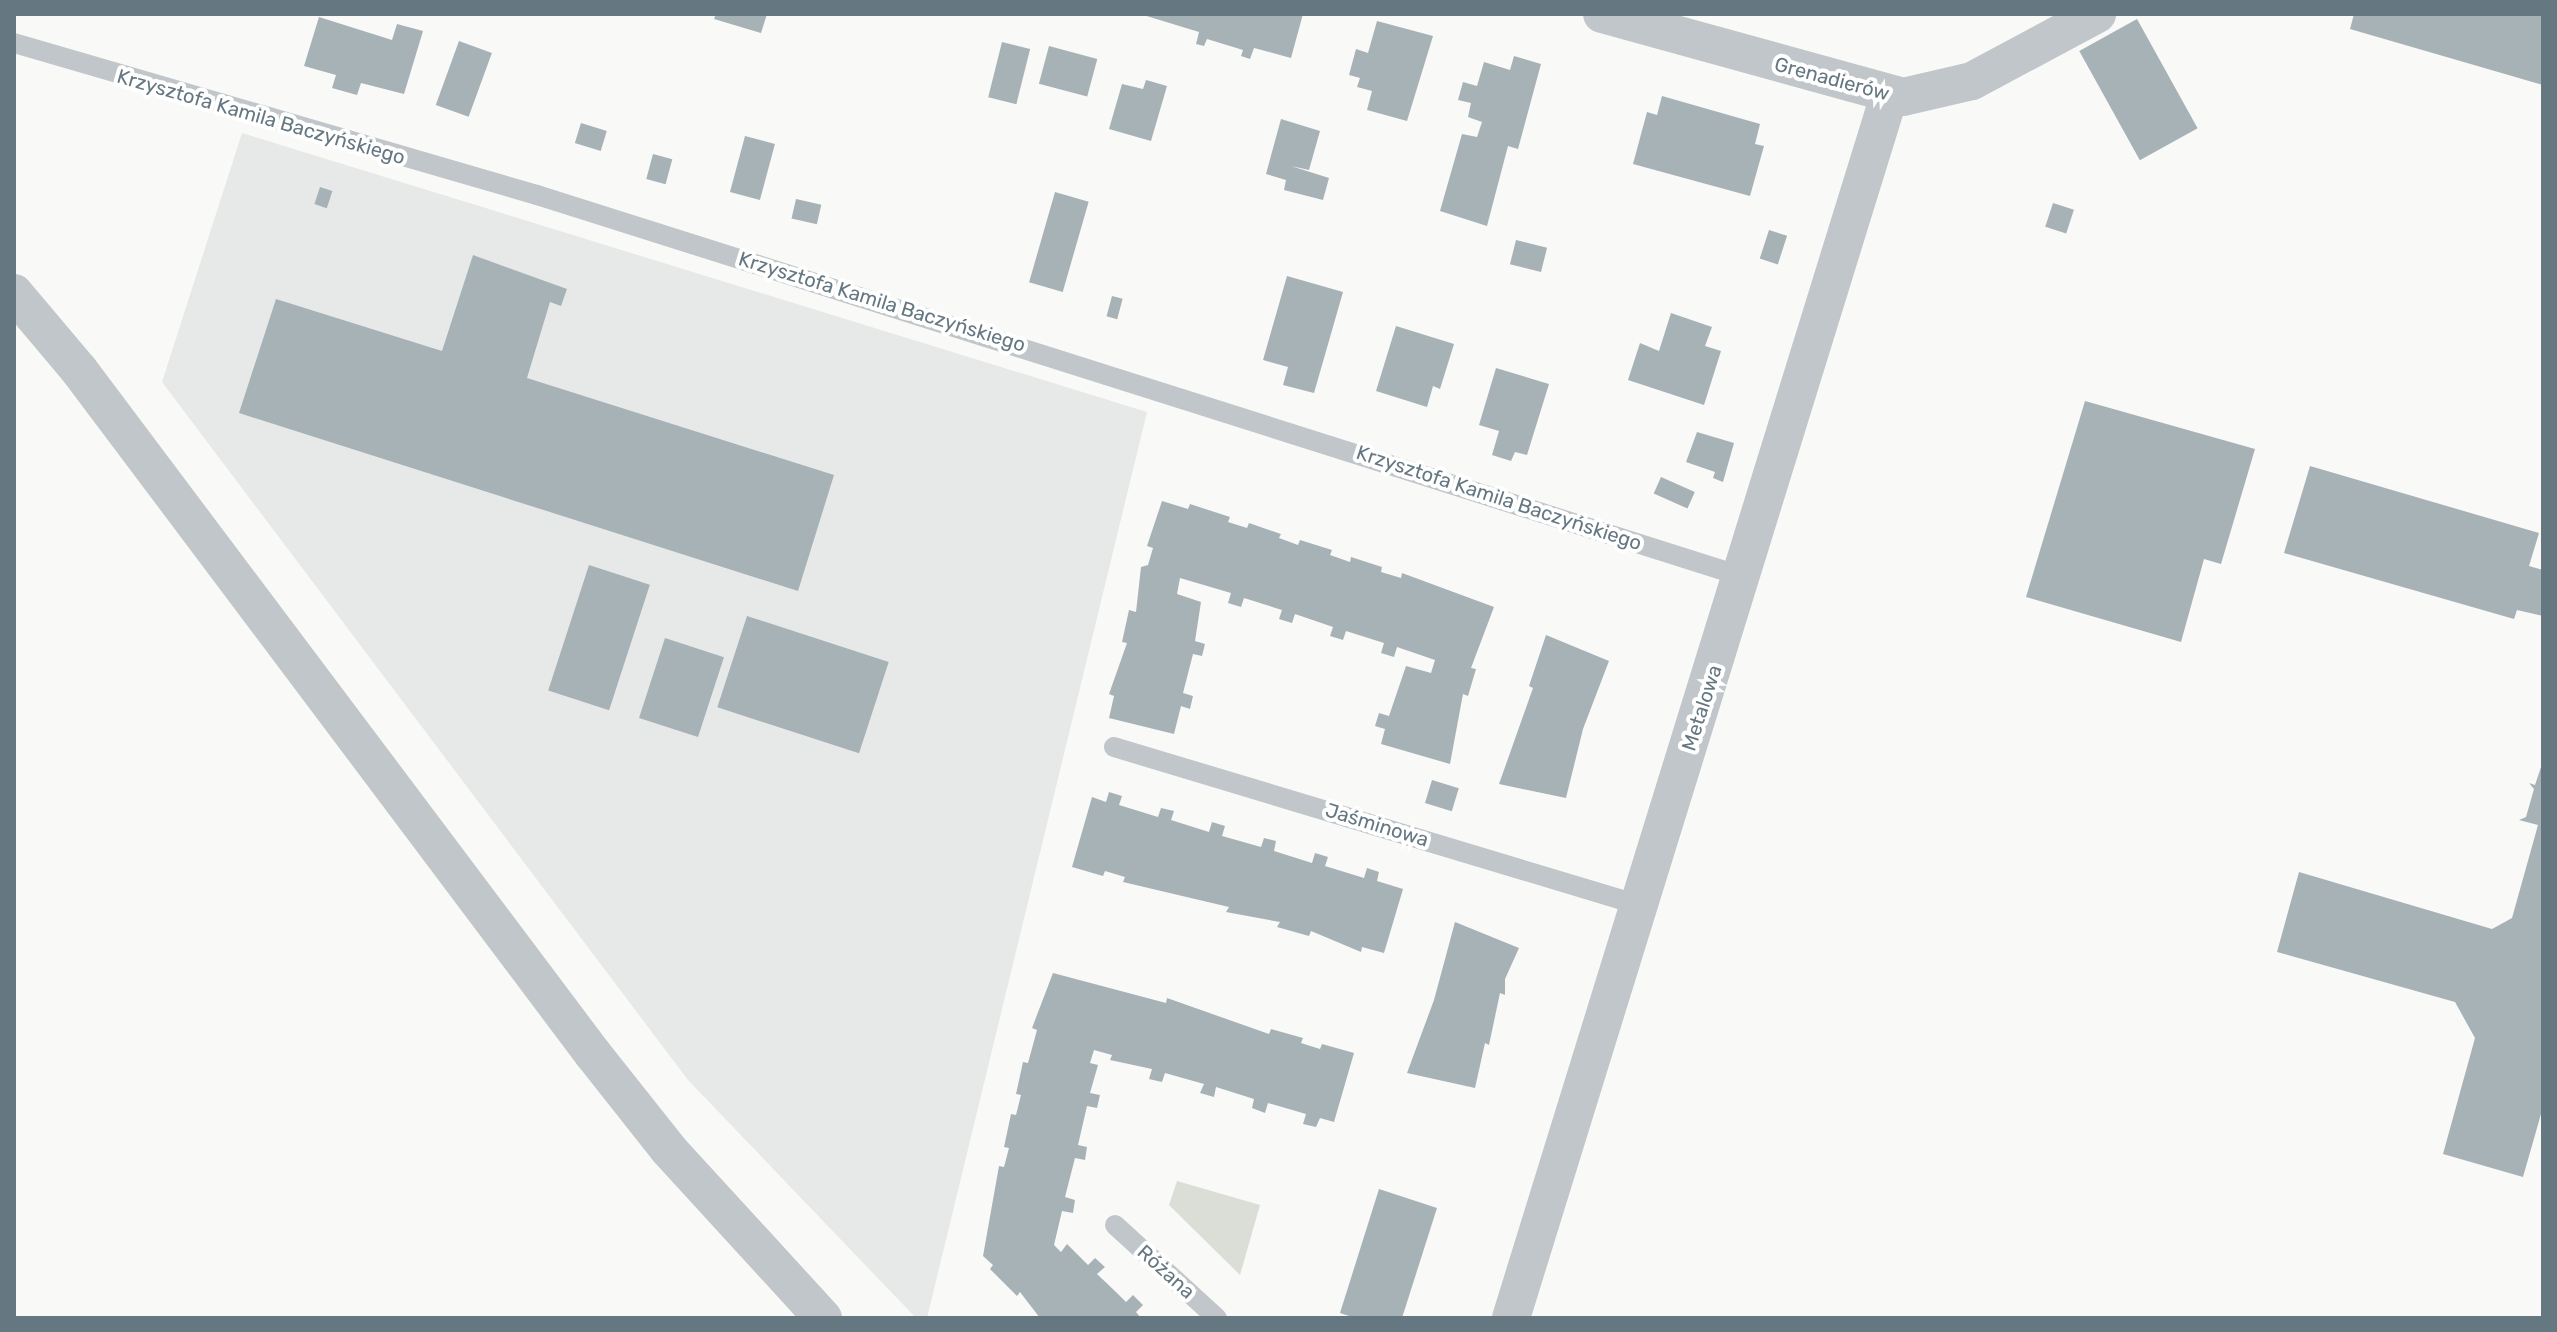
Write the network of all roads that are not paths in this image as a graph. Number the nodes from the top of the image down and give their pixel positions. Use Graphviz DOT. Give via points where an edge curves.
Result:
graph roads {
  1 [pos="1602,14"];
  2 [pos="2097,14"];
  3 [pos="14,43"];
  4 [pos="1889,96"];
  5 [pos="14,293"];
  6 [pos="1744,577"];
  7 [pos="1114,747"];
  8 [pos="1639,905"];
  9 [pos="1115,1225"];
  10 [pos="823,1318"];
  11 [pos="1217,1318"];
  12 [pos="1511,1318"];
  1 -- 4 [label="street, Grenadierów"];
  2 -- 4 [label="street, Grenadierów" via="1951,89"];
  3 -- 6 [label="lane, Krzysztofa Kamila Baczyńskiego" via="552,199"];
  4 -- 6 [label="street, Metalowa"];
  5 -- 10 [label="street" via="79,370 593,1054 679,1161"];
  6 -- 8 [label="street, Metalowa"];
  7 -- 8 [label="lane, Jaśminowa"];
  8 -- 12 [label="street, Metalowa"];
  9 -- 11 [label="lane, Różana"];
}
